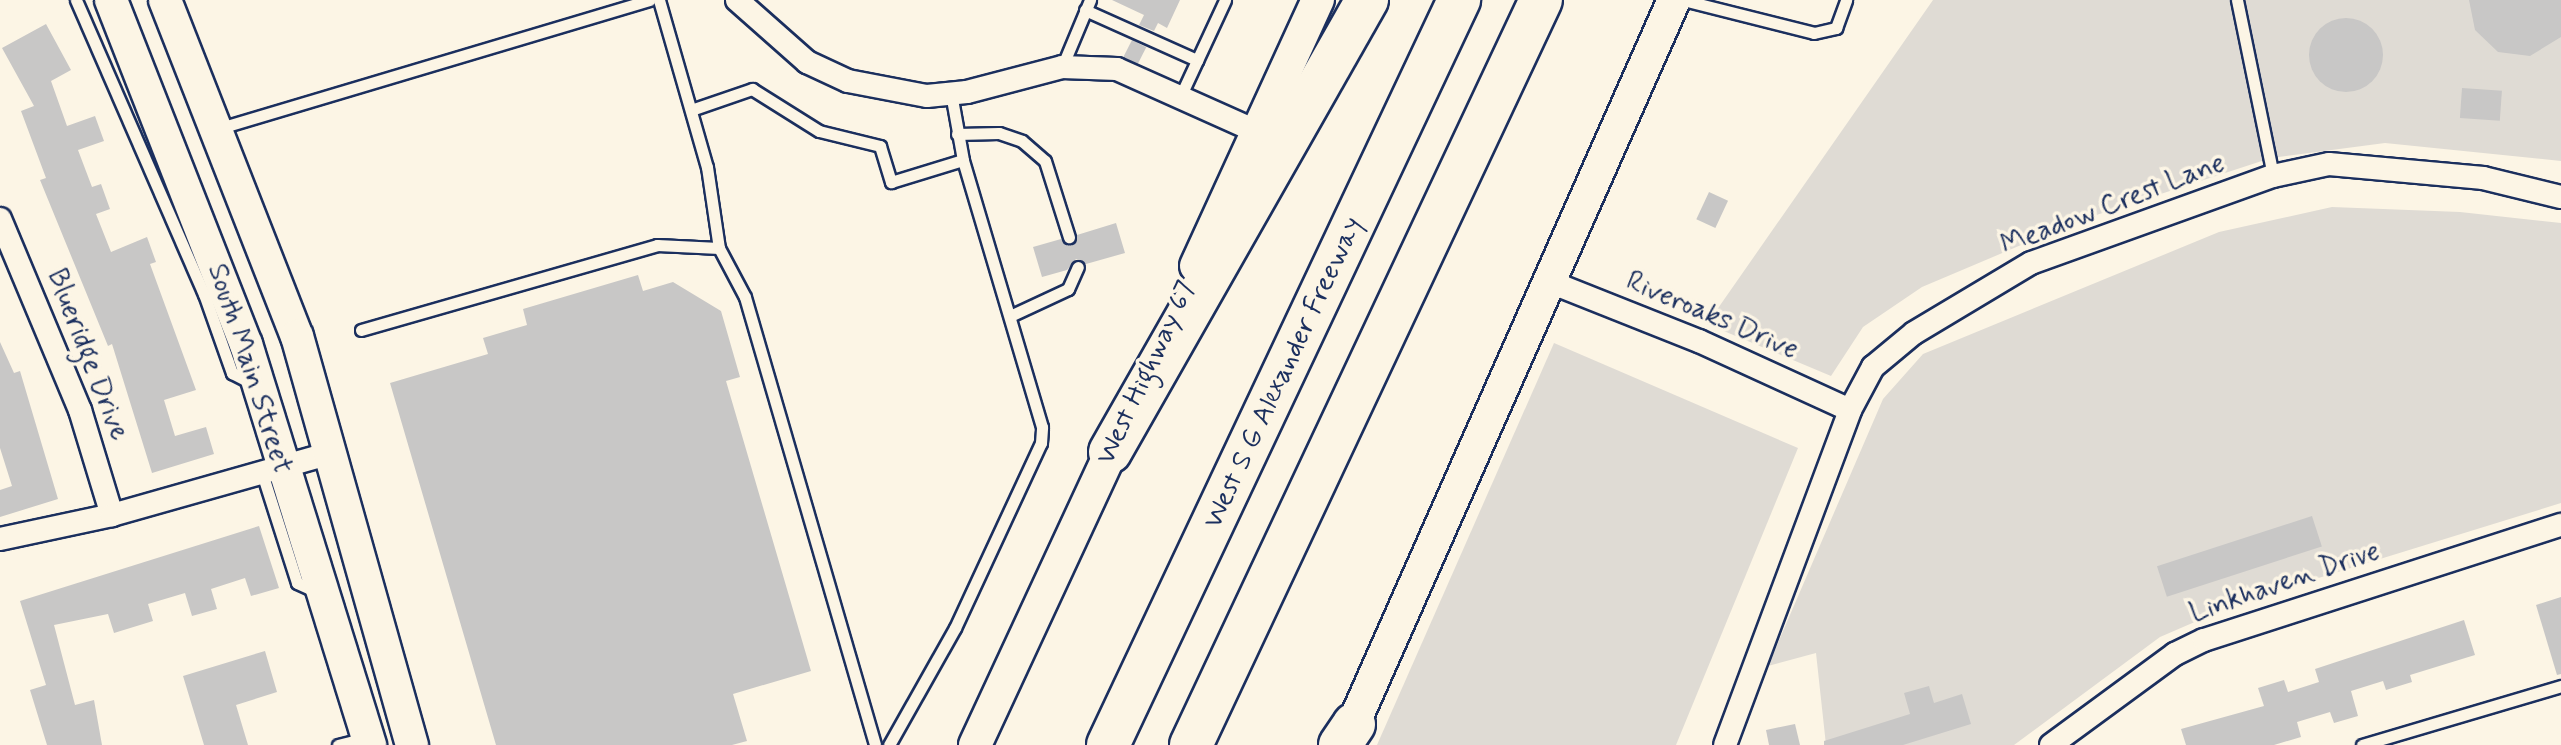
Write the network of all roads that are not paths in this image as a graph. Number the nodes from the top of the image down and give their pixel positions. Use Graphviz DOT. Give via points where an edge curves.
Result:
graph roads {
  1 [pos="76,0"];
  2 [pos="111,0"];
  3 [pos="649,0"];
  4 [pos="659,0"];
  5 [pos="737,0"];
  6 [pos="1225,0"];
  7 [pos="1318,0"];
  8 [pos="1367,0"];
  9 [pos="1459,0"];
  10 [pos="1541,0"];
  11 [pos="1674,0"];
  12 [pos="1683,0"];
  13 [pos="1846,0"];
  14 [pos="2237,0"];
  15 [pos="163,2"];
  16 [pos="1088,5"];
  17 [pos="1197,60"];
  18 [pos="1062,67"];
  19 [pos="951,93"];
  20 [pos="1181,95"];
  21 [pos="691,110"];
  22 [pos="216,130"];
  23 [pos="1258,132"];
  24 [pos="957,134"];
  25 [pos="135,135"];
  26 [pos="168,146"];
  27 [pos="963,160"];
  28 [pos="2273,176"];
  29 [pos="2561,197"];
  30 [pos="0,219"];
  31 [pos="1069,237"];
  32 [pos="719,248"];
  33 [pos="1078,267"];
  34 [pos="1548,281"];
  35 [pos="1010,316"];
  36 [pos="361,330"];
  37 [pos="259,387"];
  38 [pos="1850,410"];
  39 [pos="1110,452"];
  40 [pos="331,453"];
  41 [pos="272,470"];
  42 [pos="112,515"];
  43 [pos="2561,525"];
  44 [pos="0,539"];
  45 [pos="2561,686"];
  46 [pos="409,736"];
  47 [pos="1346,738"];
  48 [pos="358,743"];
  49 [pos="875,745"];
  50 [pos="889,745"];
  51 [pos="975,745"];
  52 [pos="1108,745"];
  53 [pos="1191,745"];
  54 [pos="1725,745"];
  55 [pos="2051,745"];
  56 [pos="2362,745"];
  1 -- 25 [label="lane"];
  2 -- 26 [label="street, South Main Street"];
  3 -- 22 [label="lane"];
  4 -- 21 [label="lane"];
  5 -- 19 [label="street" via="807,62 848,81 927,96"];
  6 -- 17 [label="lane"];
  7 -- 23 [label="street, West Highway 67"];
  8 -- 39 [label="highway"];
  9 -- 52 [label="highway, West S G Alexander Freeway"];
  10 -- 53 [label="highway"];
  11 -- 34 [label="street"];
  12 -- 13 [label="lane" via="1821,33 1836,28"];
  14 -- 28 [label="lane"];
  15 -- 22 [label="street, South Main Street"];
  16 -- 17 [label="lane"];
  16 -- 18 [label="lane"];
  17 -- 20 [label="lane"];
  18 -- 19 [label="street"];
  18 -- 20 [label="street" via="1117,69"];
  19 -- 24 [label="lane"];
  20 -- 23 [label="street"];
  21 -- 27 [label="lane" via="752,89 819,131 880,146 891,182"];
  21 -- 32 [label="lane" via="707,167"];
  22 -- 26 [label="street"];
  22 -- 40 [label="street, South Main Street" via="297,336"];
  23 -- 39 [label="street, West Highway 67"];
  24 -- 27 [label="lane"];
  24 -- 31 [label="lane" via="999,133 1022,141 1045,161"];
  25 -- 26 [label="lane"];
  25 -- 37 [label="lane" via="232,373"];
  26 -- 37 [label="street, South Main Street"];
  27 -- 35 [label="lane"];
  28 -- 29 [label="street, Meadow Crest Lane" via="2329,164 2377,165 2483,178"];
  28 -- 38 [label="street, Meadow Crest Lane" via="2031,263 1914,333 1873,367"];
  30 -- 42 [label="street, Blueridge Drive" via="80,410"];
  32 -- 36 [label="lane" via="657,245"];
  32 -- 49 [label="lane" via="745,297"];
  33 -- 35 [label="lane" via="1068,289"];
  34 -- 38 [label="street, Riveroaks Drive" via="1699,341"];
  34 -- 47 [label="street"];
  35 -- 50 [label="lane" via="1042,427 1041,443 955,628"];
  37 -- 41 [label="street, South Main Street"];
  38 -- 54 [label="street, Meadow Crest Lane"];
  39 -- 51 [label="street, West Highway 67"];
  40 -- 41 [label="street"];
  40 -- 46 [label="street, South Main Street"];
  41 -- 42 [label="street"];
  41 -- 48 [label="street, South Main Street" via="322,594"];
  42 -- 44 [label="street"];
  43 -- 55 [label="street, Linkhaven Drive" via="2204,640 2175,654"];
  45 -- 56 [label="lane"];
  46 -- 48 [label="street"];
}
